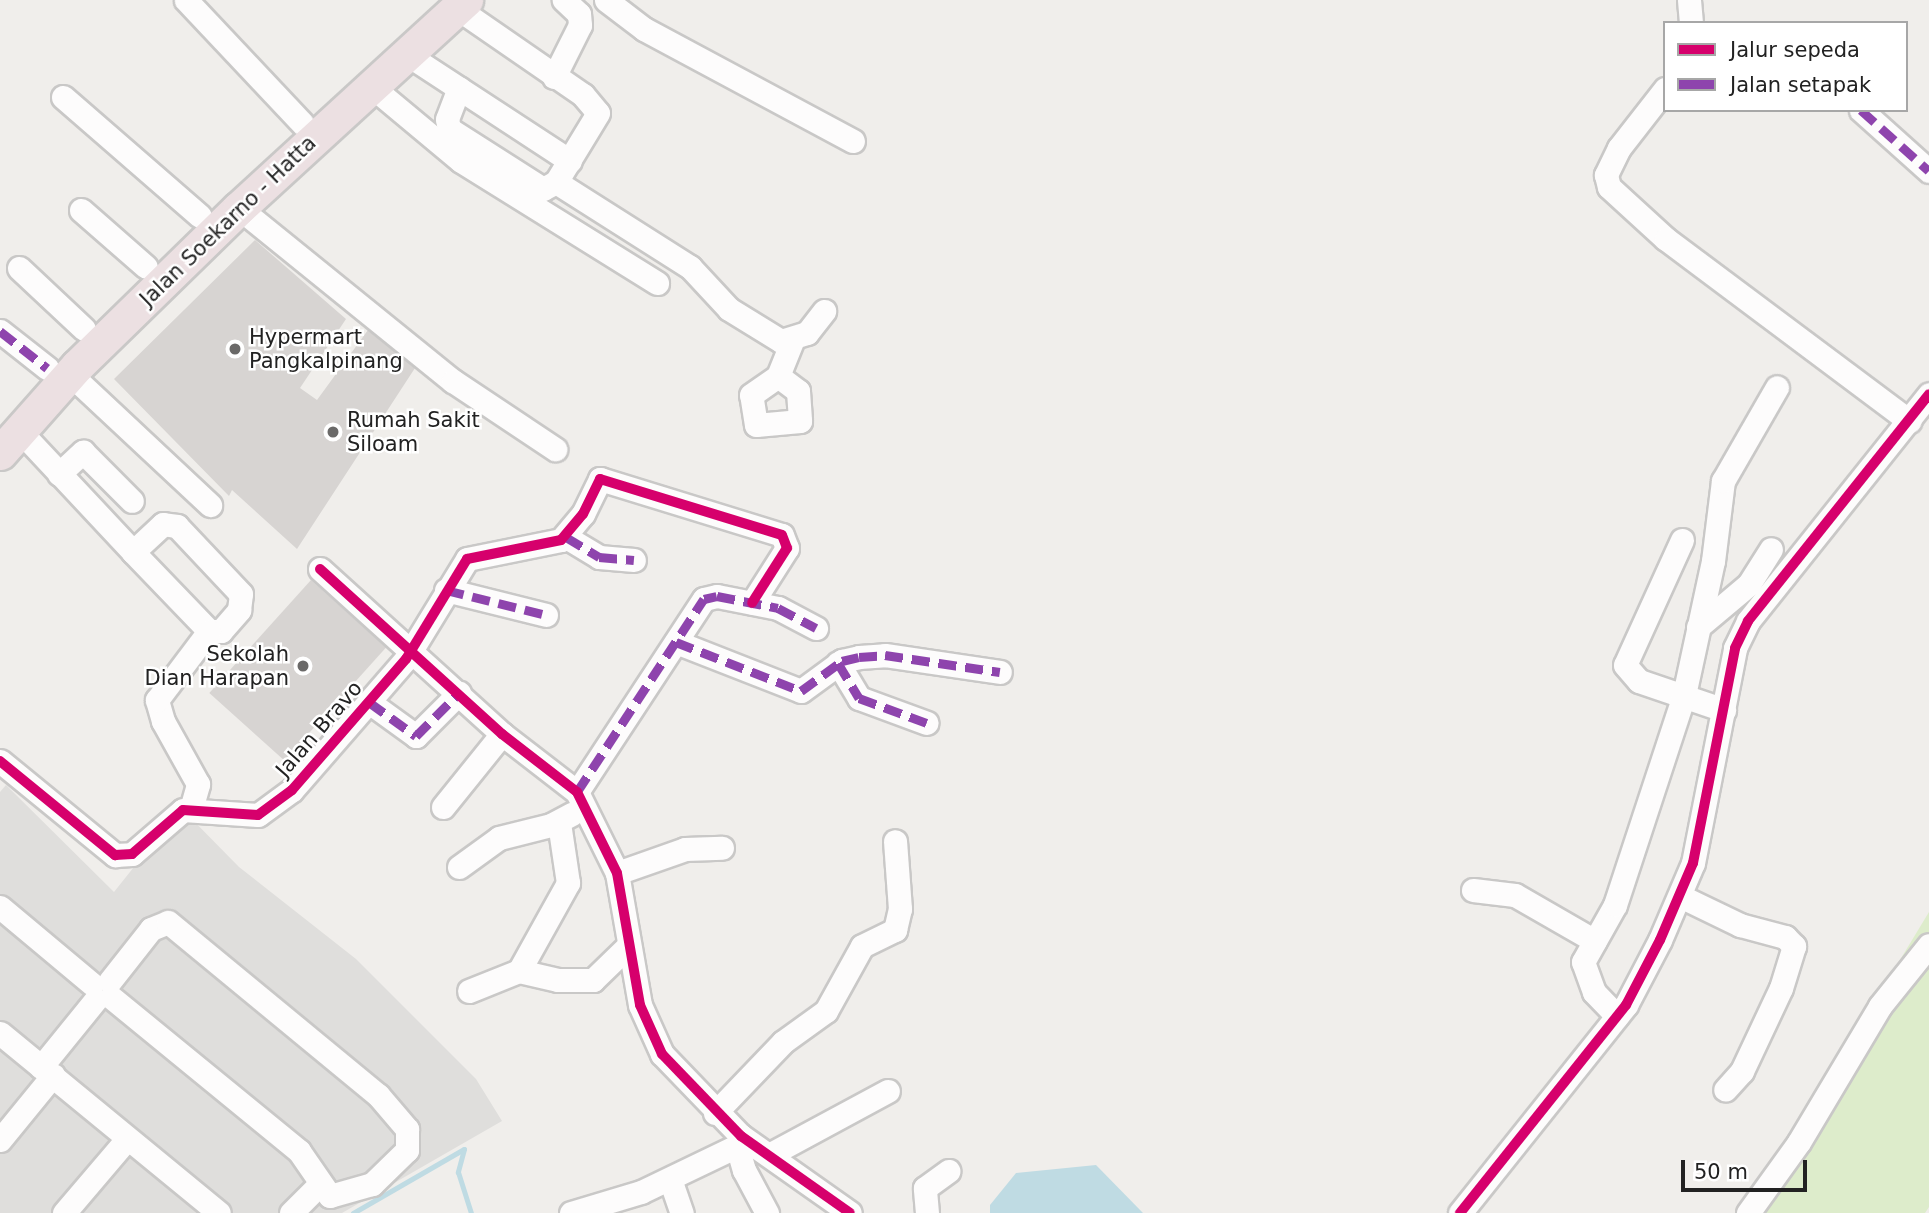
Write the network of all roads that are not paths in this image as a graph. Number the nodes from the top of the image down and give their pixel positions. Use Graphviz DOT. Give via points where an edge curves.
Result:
graph roads {
  1 [pos="186,0"];
  2 [pos="564,0"];
  3 [pos="606,0"];
  4 [pos="1689,0"];
  5 [pos="452,2"];
  6 [pos="1691,21"];
  7 [pos="405,53"];
  8 [pos="554,77"];
  9 [pos="371,86"];
  10 [pos="459,88"];
  11 [pos="1663,92"];
  12 [pos="63,97"];
  13 [pos="1863,112"];
  14 [pos="302,123"];
  15 [pos="853,141"];
  16 [pos="570,161"];
  17 [pos="1929,171"];
  18 [pos="556,183"];
  19 [pos="239,208"];
  20 [pos="81,210"];
  21 [pos="200,216"];
  22 [pos="146,267"];
  23 [pos="19,268"];
  24 [pos="656,283"];
  25 [pos="824,311"];
  26 [pos="84,329"];
  27 [pos="0,331"];
  28 [pos="792,341"];
  29 [pos="58,371"];
  30 [pos="778,376"];
  31 [pos="1777,387"];
  32 [pos="1929,394"];
  33 [pos="1909,421"];
  34 [pos="6,434"];
  35 [pos="555,449"];
  36 [pos="59,474"];
  37 [pos="132,501"];
  38 [pos="210,505"];
  39 [pos="566,537"];
  40 [pos="1682,540"];
  41 [pos="1772,549"];
  42 [pos="133,552"];
  43 [pos="634,560"];
  44 [pos="320,569"];
  45 [pos="446,590"];
  46 [pos="752,603"];
  47 [pos="546,615"];
  48 [pos="1698,627"];
  49 [pos="816,628"];
  50 [pos="209,631"];
  51 [pos="676,642"];
  52 [pos="414,649"];
  53 [pos="838,663"];
  54 [pos="1000,672"];
  55 [pos="459,693"];
  56 [pos="1684,695"];
  57 [pos="369,702"];
  58 [pos="1724,710"];
  59 [pos="927,723"];
  60 [pos="502,734"];
  61 [pos="0,761"];
  62 [pos="582,799"];
  63 [pos="443,807"];
  64 [pos="191,809"];
  65 [pos="559,823"];
  66 [pos="895,841"];
  67 [pos="722,848"];
  68 [pos="458,867"];
  69 [pos="617,873"];
  70 [pos="1473,890"];
  71 [pos="1680,896"];
  72 [pos="0,907"];
  73 [pos="1595,941"];
  74 [pos="629,945"];
  75 [pos="1929,945"];
  76 [pos="519,971"];
  77 [pos="102,990"];
  78 [pos="469,991"];
  79 [pos="1617,1016"];
  80 [pos="0,1033"];
  81 [pos="47,1071"];
  82 [pos="1725,1090"];
  83 [pos="888,1091"];
  84 [pos="715,1112"];
  85 [pos="127,1139"];
  86 [pos="0,1140"];
  87 [pos="739,1141"];
  88 [pos="769,1155"];
  89 [pos="948,1171"];
  90 [pos="670,1180"];
  91 [pos="318,1186"];
  92 [pos="598,1208"];
  93 [pos="64,1213"];
  94 [pos="219,1213"];
  95 [pos="291,1213"];
  96 [pos="571,1213"];
  97 [pos="682,1213"];
  98 [pos="767,1213"];
  99 [pos="850,1213"];
  100 [pos="927,1213"];
  101 [pos="1460,1213"];
  102 [pos="1748,1213"];
  1 -- 14 [label="street"];
  2 -- 8 [label="street" via="576,10 580,25"];
  3 -- 15 [label="street" via="644,29"];
  4 -- 6 [label="street"];
  5 -- 7 [label="highway, Jalan Soekarno - Hatta"];
  5 -- 8 [label="street"];
  5 -- 14 [label="highway, Jalan Soekarno - Hatta"];
  7 -- 9 [label="highway, Jalan Soekarno - Hatta"];
  7 -- 10 [label="street"];
  8 -- 16 [label="street" via="598,110"];
  9 -- 19 [label="highway, Jalan Soekarno - Hatta"];
  9 -- 24 [label="street" via="461,162"];
  10 -- 16 [label="street"];
  10 -- 18 [label="street" via="447,122 451,131 540,189"];
  11 -- 33 [label="street" via="1619,148 1606,175 1609,187 1666,239"];
  12 -- 21 [label="street"];
  13 -- 17 [label="street"];
  14 -- 21 [label="highway, Jalan Soekarno - Hatta"];
  16 -- 18 [label="street"];
  18 -- 28 [label="street" via="690,267 729,309 781,341"];
  19 -- 29 [label="highway, Jalan Soekarno - Hatta"];
  19 -- 35 [label="street" via="453,381"];
  20 -- 22 [label="street"];
  21 -- 22 [label="highway, Jalan Soekarno - Hatta"];
  22 -- 26 [label="highway, Jalan Soekarno - Hatta"];
  23 -- 26 [label="street"];
  25 -- 28 [label="street" via="807,333"];
  26 -- 29 [label="highway, Jalan Soekarno - Hatta"];
  27 -- 29 [label="street"];
  28 -- 30 [label="street"];
  29 -- 34 [label="highway, Jalan Soekarno - Hatta"];
  29 -- 38 [label="street"];
  31 -- 48 [label="street" via="1723,481"];
  32 -- 33 [label="street"];
  33 -- 58 [label="street" via="1748,621 1735,648"];
  34 -- 36 [label="street"];
  36 -- 37 [label="street" via="84,452"];
  36 -- 42 [label="street"];
  39 -- 43 [label="street" via="599,557"];
  39 -- 45 [label="street, Jalan Bravo" via="545,546 471,557"];
  39 -- 46 [label="street" via="600,479 775,531 788,545"];
  40 -- 56 [label="street" via="1625,665 1639,681"];
  41 -- 48 [label="street" via="1749,584"];
  42 -- 50 [label="street"];
  42 -- 50 [label="street" via="163,524 184,531 243,597 225,628"];
  44 -- 52 [label="street"];
  45 -- 47 [label="street"];
  45 -- 52 [label="street, Jalan Bravo"];
  46 -- 49 [label="street" via="778,608"];
  46 -- 51 [label="street" via="707,597"];
  48 -- 56 [label="street"];
  50 -- 64 [label="street" via="157,700 163,721 198,784"];
  51 -- 53 [label="street" via="801,691"];
  51 -- 62 [label="street"];
  52 -- 55 [label="street"];
  52 -- 57 [label="street, Jalan Bravo"];
  53 -- 54 [label="street" via="886,655"];
  53 -- 59 [label="street" via="859,698"];
  55 -- 57 [label="street" via="416,736"];
  55 -- 60 [label="street"];
  56 -- 58 [label="street"];
  56 -- 73 [label="street" via="1615,905"];
  57 -- 64 [label="street, Jalan Bravo" via="292,790 258,815 234,817"];
  58 -- 71 [label="street" via="1693,863"];
  60 -- 62 [label="street"];
  60 -- 63 [label="street"];
  61 -- 64 [label="street" via="116,855 132,854"];
  62 -- 65 [label="street"];
  62 -- 69 [label="street"];
  65 -- 68 [label="street" via="509,833"];
  65 -- 76 [label="street" via="568,883"];
  66 -- 84 [label="street" via="900,909 895,930 862,946 825,1011 783,1042"];
  67 -- 69 [label="street" via="685,849"];
  69 -- 74 [label="street"];
  70 -- 73 [label="street" via="1515,895"];
  71 -- 79 [label="street"];
  71 -- 82 [label="street" via="1740,925 1785,937 1794,946 1742,1071"];
  72 -- 77 [label="street"];
  73 -- 79 [label="street" via="1583,962 1584,973"];
  74 -- 76 [label="street" via="593,980 558,981"];
  74 -- 84 [label="street" via="645,1025 680,1076"];
  75 -- 102 [label="street" via="1859,1037 1799,1142"];
  76 -- 78 [label="street"];
  77 -- 81 [label="street"];
  77 -- 91 [label="street" via="299,1151 313,1167"];
  77 -- 91 [label="street" via="151,929 167,922 394,1111 407,1129 409,1144 393,1169 345,1196 330,1196"];
  79 -- 101 [label="street"];
  80 -- 81 [label="street"];
  81 -- 85 [label="street"];
  81 -- 86 [label="street"];
  83 -- 88 [label="street"];
  84 -- 87 [label="street"];
  85 -- 93 [label="street"];
  85 -- 94 [label="street"];
  87 -- 88 [label="street"];
  87 -- 90 [label="street"];
  87 -- 98 [label="street"];
  88 -- 99 [label="street"];
  89 -- 100 [label="street" via="925,1188"];
  90 -- 92 [label="street"];
  90 -- 97 [label="street"];
  91 -- 95 [label="street"];
  92 -- 96 [label="street"];
}
